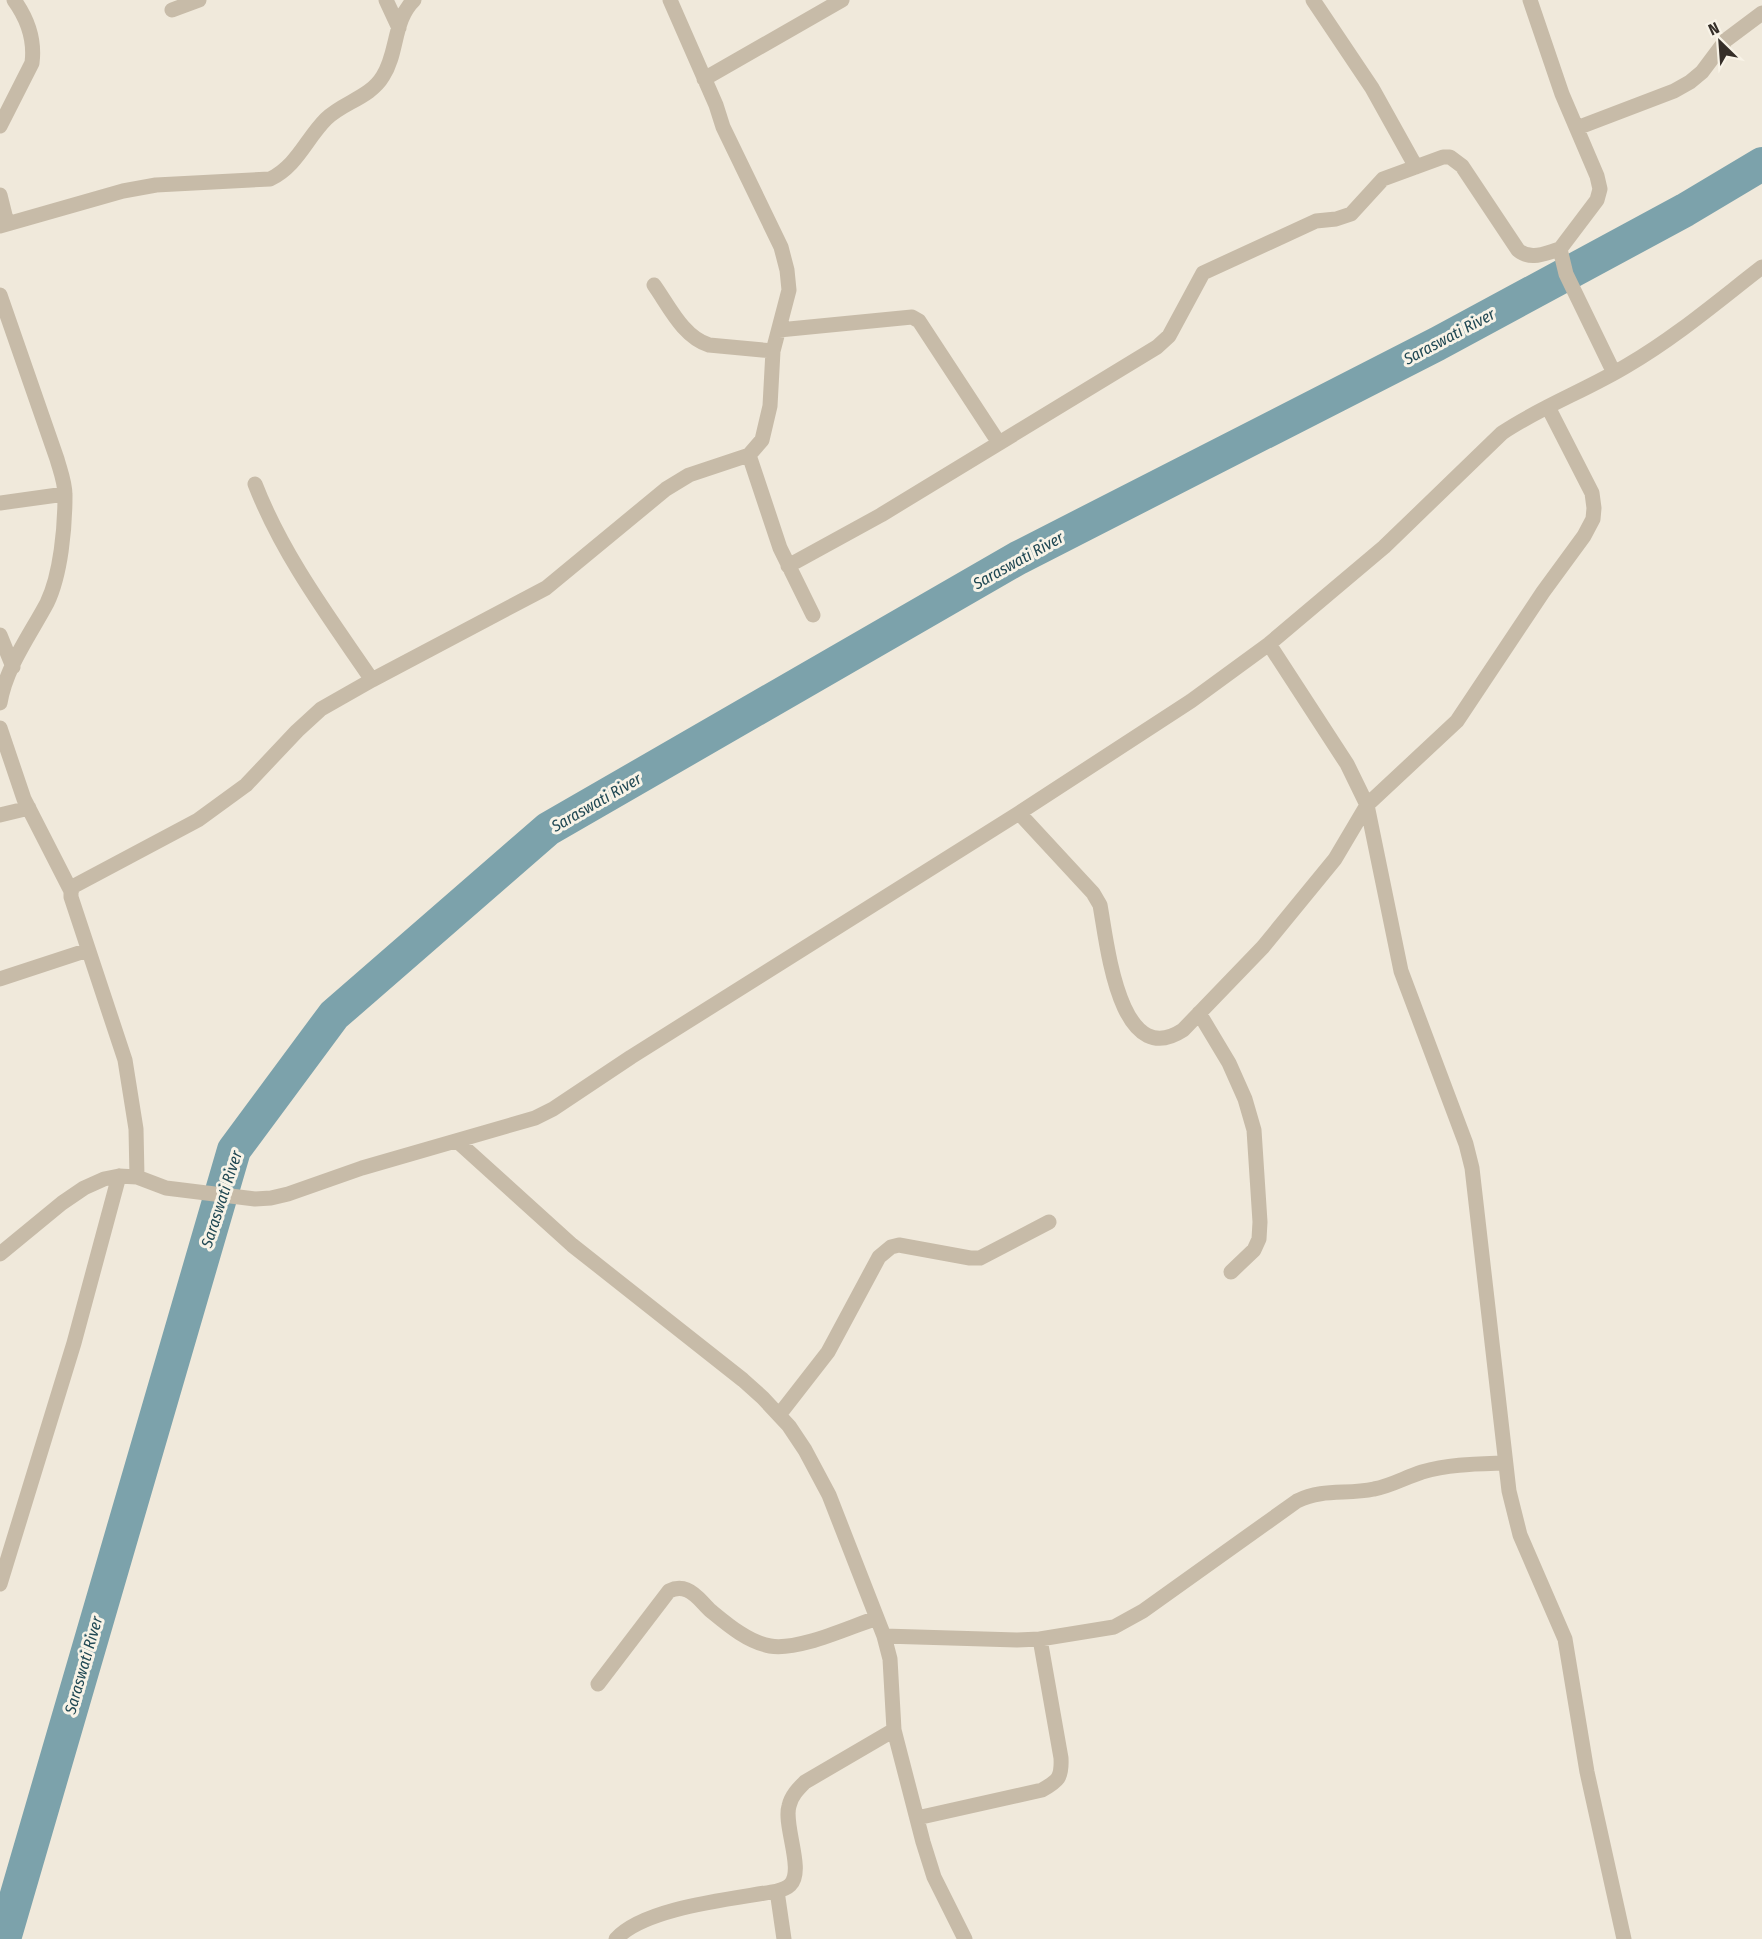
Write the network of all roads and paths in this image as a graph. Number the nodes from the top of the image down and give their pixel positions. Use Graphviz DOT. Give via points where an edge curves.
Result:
graph roads {
  1 [pos="14,0"];
  2 [pos="199,0"];
  3 [pos="386,0"];
  4 [pos="414,0"];
  5 [pos="670,0"];
  6 [pos="842,0"];
  7 [pos="1313,0"];
  8 [pos="1530,0"];
  9 [pos="172,10"];
  10 [pos="1762,13"];
  11 [pos="399,28"];
  12 [pos="704,79"];
  13 [pos="0,126"];
  14 [pos="1576,128"];
  15 [pos="1416,167"];
  16 [pos="0,195"];
  17 [pos="3,225"];
  18 [pos="1560,249"];
  19 [pos="1762,267"];
  20 [pos="654,285"];
  21 [pos="0,295"];
  22 [pos="779,330"];
  23 [pos="773,351"];
  24 [pos="1614,373"];
  25 [pos="1548,407"];
  26 [pos="999,443"];
  27 [pos="749,455"];
  28 [pos="255,484"];
  29 [pos="65,494"];
  30 [pos="0,503"];
  31 [pos="788,566"];
  32 [pos="813,615"];
  33 [pos="0,635"];
  34 [pos="1269,644"];
  35 [pos="12,667"];
  36 [pos="372,680"];
  37 [pos="0,703"];
  38 [pos="0,728"];
  39 [pos="1367,805"];
  40 [pos="29,808"];
  41 [pos="1019,813"];
  42 [pos="0,815"];
  43 [pos="71,891"];
  44 [pos="88,950"];
  45 [pos="0,979"];
  46 [pos="1198,1014"];
  47 [pos="457,1141"];
  48 [pos="119,1176"];
  49 [pos="137,1178"];
  50 [pos="1049,1222"];
  51 [pos="0,1254"];
  52 [pos="1231,1272"];
  53 [pos="779,1415"];
  54 [pos="1505,1463"];
  55 [pos="0,1584"];
  56 [pos="877,1618"];
  57 [pos="884,1636"];
  58 [pos="1040,1639"];
  59 [pos="598,1684"];
  60 [pos="894,1730"];
  61 [pos="917,1818"];
  62 [pos="777,1891"];
  63 [pos="616,1939"];
  64 [pos="784,1939"];
  65 [pos="965,1939"];
  66 [pos="1622,1939"];
  1 -- 13 [label="street" via="31,35 32,63"];
  2 -- 9 [label="street"];
  3 -- 11 [label="street"];
  4 -- 11 [label="street"];
  5 -- 12 [label="street"];
  6 -- 12 [label="street"];
  7 -- 15 [label="street" via="1372,88"];
  8 -- 14 [label="street"];
  10 -- 14 [label="street" via="1726,40 1690,82"];
  11 -- 17 [label="street" via="385,73 376,86 325,120 290,166 270,179 156,185"];
  12 -- 22 [label="street" via="781,247 789,290"];
  14 -- 18 [label="street" via="1600,189 1597,200"];
  15 -- 18 [label="street" via="1443,157 1456,160 1518,250 1531,257"];
  15 -- 26 [label="street" via="1383,179 1351,214 1304,225 1203,273 1163,342"];
  16 -- 17 [label="street"];
  18 -- 24 [label="street" via="1566,274"];
  19 -- 24 [label="street" via="1666,342"];
  20 -- 23 [label="street" via="687,331 701,342"];
  21 -- 29 [label="street" via="57,459"];
  22 -- 23 [label="street"];
  22 -- 26 [label="street" via="912,317 919,321"];
  23 -- 27 [label="street" via="770,406 762,440"];
  24 -- 25 [label="street"];
  25 -- 34 [label="street" via="1502,433 1384,547"];
  25 -- 39 [label="street" via="1592,493 1593,519 1457,721"];
  26 -- 31 [label="street" via="851,533"];
  27 -- 31 [label="street"];
  27 -- 36 [label="street" via="678,481 546,588"];
  28 -- 36 [label="street" via="296,567"];
  29 -- 30 [label="street"];
  29 -- 35 [label="street" via="56,576 48,600"];
  31 -- 32 [label="street"];
  33 -- 35 [label="street"];
  34 -- 39 [label="street" via="1347,764"];
  34 -- 41 [label="street" via="1191,701"];
  35 -- 37 [label="street"];
  36 -- 43 [label="street" via="311,717 246,785 207,814"];
  38 -- 40 [label="street"];
  39 -- 46 [label="street" via="1335,859 1263,947"];
  39 -- 54 [label="street" via="1401,972 1472,1168"];
  40 -- 42 [label="street"];
  40 -- 43 [label="street"];
  41 -- 46 [label="street" via="1087,884 1100,906 1117,995 1134,1024 1153,1038 1162,1039 1172,1037"];
  41 -- 47 [label="street" via="553,1109"];
  43 -- 44 [label="street"];
  44 -- 45 [label="street"];
  44 -- 49 [label="street" via="125,1060 136,1129"];
  46 -- 52 [label="street" via="1228,1063 1248,1106 1254,1130 1259,1239 1254,1250"];
  47 -- 49 [label="street" via="271,1198 166,1188"];
  47 -- 53 [label="street" via="572,1245 743,1380"];
  48 -- 49 [label="street"];
  48 -- 51 [label="street" via="84,1188"];
  48 -- 55 [label="street" via="74,1343"];
  50 -- 53 [label="street" via="980,1258 899,1245 885,1251 828,1352"];
  53 -- 56 [label="street" via="805,1450 829,1495"];
  54 -- 58 [label="street" via="1449,1465 1377,1489 1328,1491 1304,1497 1130,1620 1114,1627"];
  54 -- 66 [label="street" via="1520,1535 1565,1639 1587,1772"];
  56 -- 57 [label="street"];
  56 -- 59 [label="street" via="797,1645 770,1646 749,1639 696,1595 676,1588 669,1591"];
  57 -- 58 [label="street"];
  57 -- 60 [label="street" via="890,1659"];
  58 -- 61 [label="street" via="1061,1758 1058,1779 1042,1790"];
  60 -- 61 [label="street"];
  60 -- 62 [label="street" via="805,1782 795,1793 788,1818 794,1879"];
  61 -- 65 [label="street" via="934,1877"];
  62 -- 63 [label="street" via="670,1911 632,1927"];
  62 -- 64 [label="street"];
}
